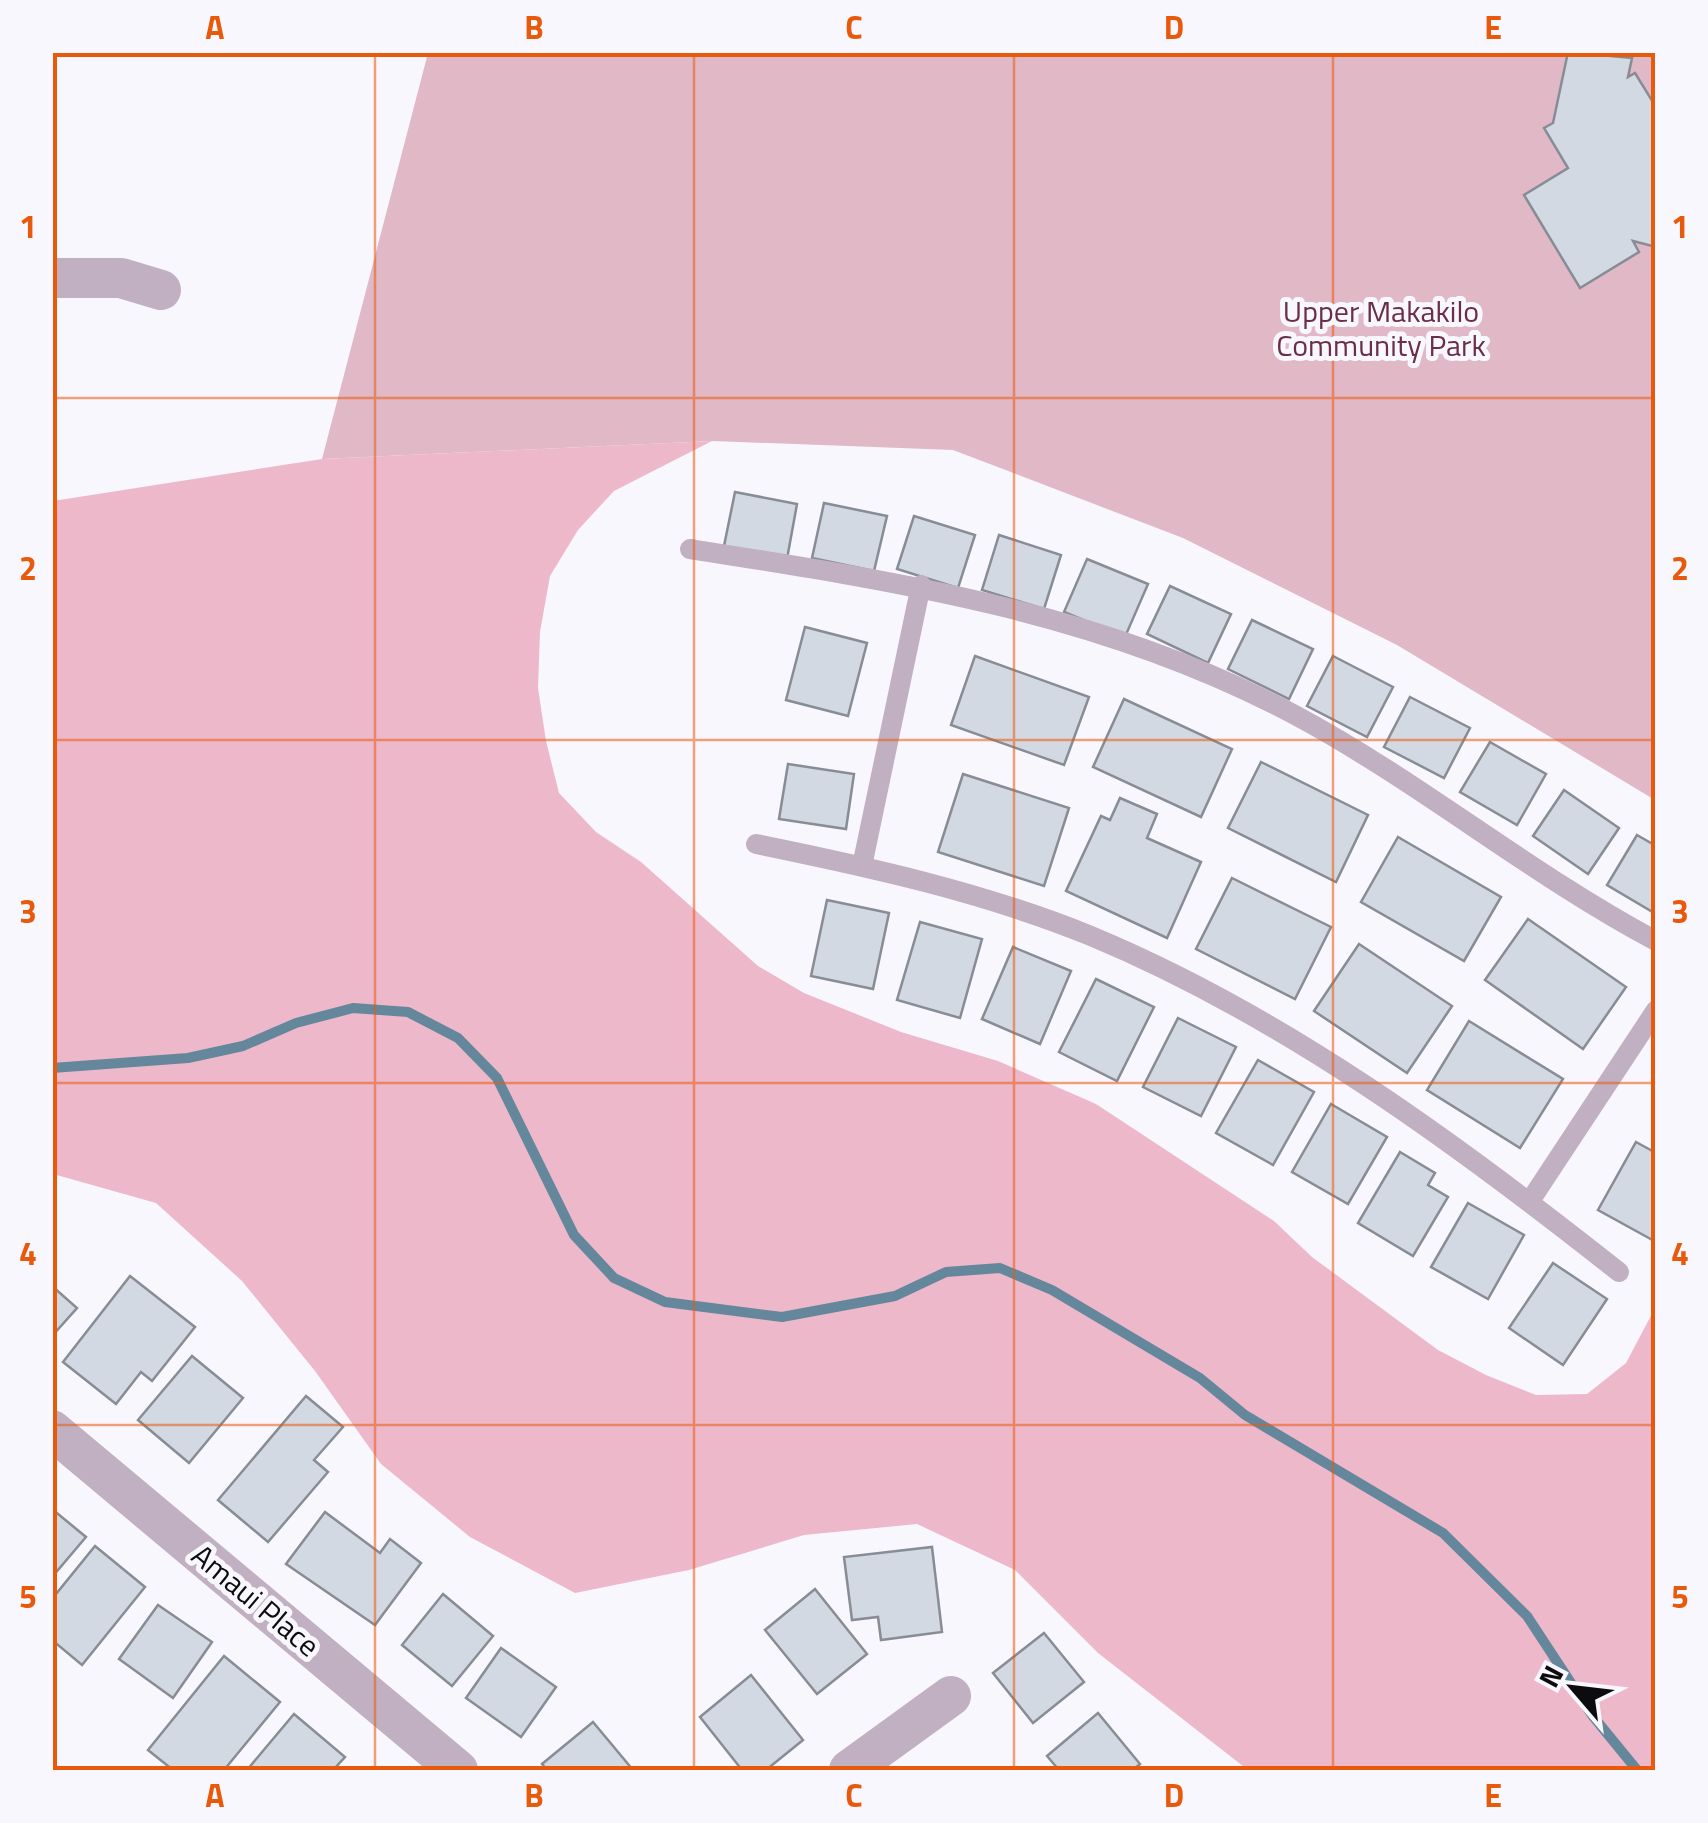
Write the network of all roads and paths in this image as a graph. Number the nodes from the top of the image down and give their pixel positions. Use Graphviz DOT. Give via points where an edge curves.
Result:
graph roads {
  1 [pos="52,278"];
  2 [pos="161,290"];
  3 [pos="690,549"];
  4 [pos="920,585"];
  5 [pos="756,844"];
  6 [pos="862,866"];
  7 [pos="1656,941"];
  8 [pos="1656,1010"];
  9 [pos="1530,1201"];
  10 [pos="1618,1272"];
  11 [pos="52,1430"];
  12 [pos="950,1696"];
  13 [pos="458,1770"];
  14 [pos="849,1770"];
  1 -- 2 [label="street" via="120,278"];
  3 -- 4 [label="lane"];
  4 -- 6 [label="lane"];
  4 -- 7 [label="lane" via="1049,616 1173,659 1294,714"];
  5 -- 6 [label="lane"];
  6 -- 9 [label="lane" via="926,880 1090,936 1247,1012"];
  8 -- 9 [label="lane"];
  9 -- 10 [label="lane"];
  11 -- 13 [label="street, Amaui Place"];
  12 -- 14 [label="street"];
}
